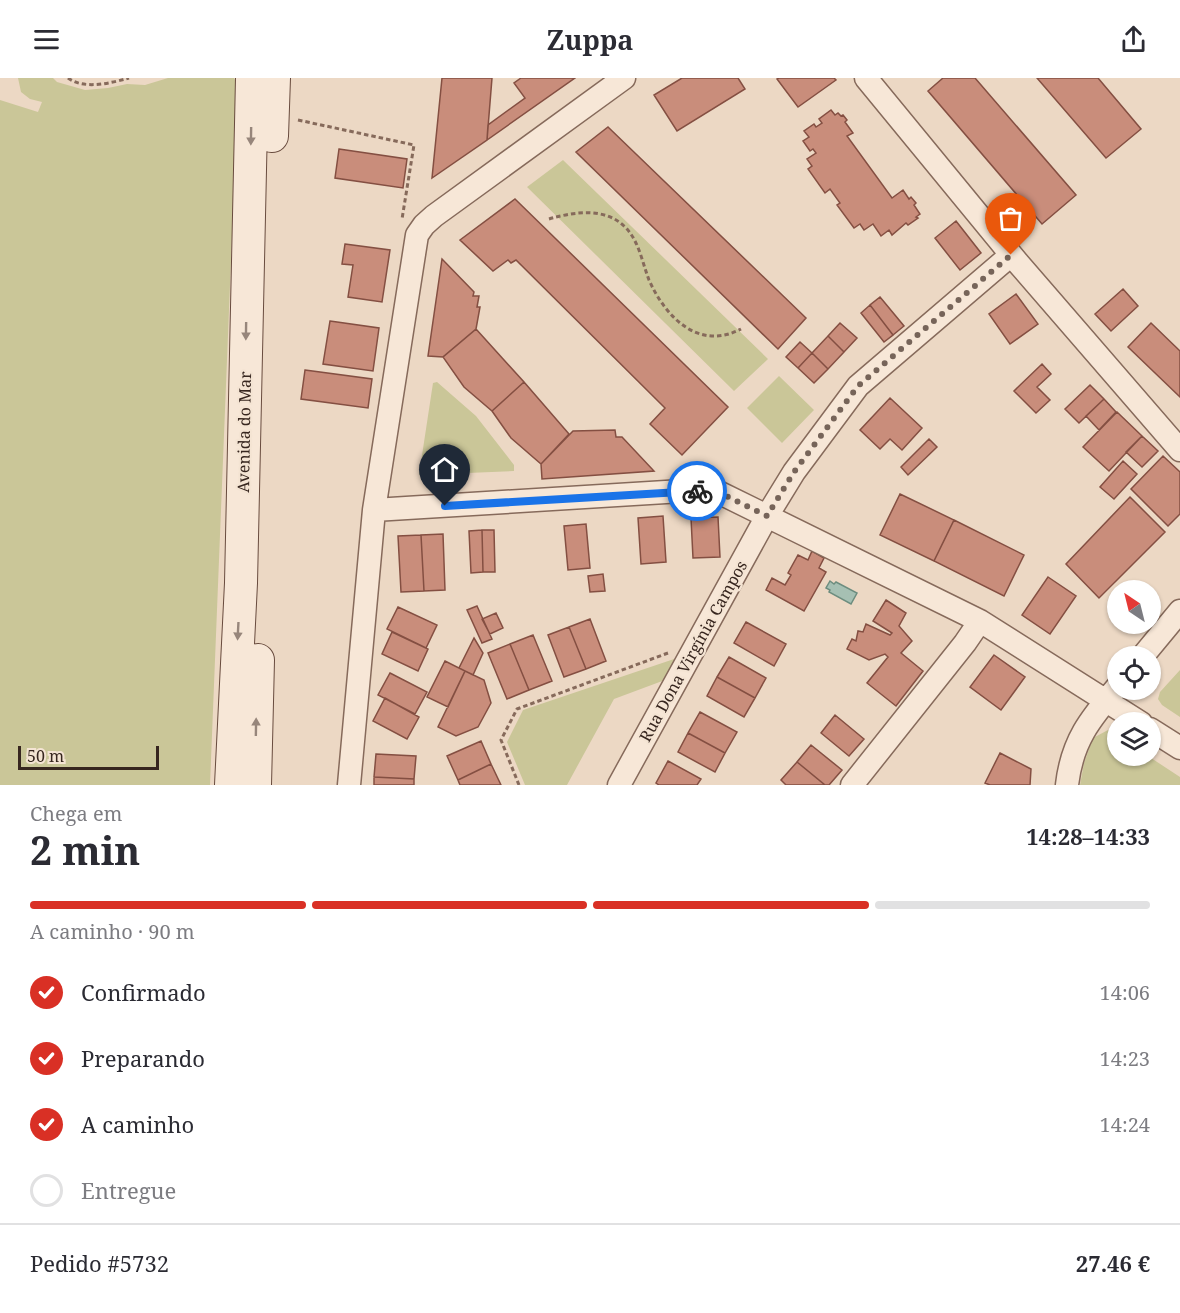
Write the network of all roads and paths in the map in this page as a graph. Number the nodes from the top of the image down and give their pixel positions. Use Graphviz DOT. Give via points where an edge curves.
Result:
graph roads {
  1 [pos="68,78"];
  2 [pos="129,78"];
  3 [pos="252,78"];
  4 [pos="274,78"];
  5 [pos="624,78"];
  6 [pos="866,78"];
  7 [pos="272,118"];
  8 [pos="403,214"];
  9 [pos="549,219"];
  10 [pos="1011,255"];
  11 [pos="741,328"];
  12 [pos="1180,450"];
  13 [pos="374,510"];
  14 [pos="767,516"];
  15 [pos="1180,611"];
  16 [pos="980,621"];
  17 [pos="1151,646"];
  18 [pos="669,652"];
  19 [pos="1107,690"];
  20 [pos="1107,700"];
  21 [pos="1119,700"];
  22 [pos="1130,712"];
  23 [pos="1161,736"];
  24 [pos="1180,748"];
  25 [pos="231,785"];
  26 [pos="255,785"];
  27 [pos="349,785"];
  28 [pos="519,785"];
  29 [pos="619,785"];
  30 [pos="852,785"];
  31 [pos="1067,785"];
  1 -- 2 [label="path" via="90,84"];
  3 -- 25 [label="main road, Avenida do Mar, one-way" via="241,583"];
  4 -- 7 [label="main road, Avenida do Mar"];
  5 -- 13 [label="street" via="434,216 417,235"];
  6 -- 10 [label="street"];
  7 -- 8 [label="path" via="414,145"];
  26 -- 7 [label="main road, Avenida do Mar, one-way"];
  9 -- 11 [label="path" via="570,213 610,217 633,238 655,291 678,321 708,337 730,335"];
  10 -- 12 [label="street"];
  10 -- 14 [label="street, Rua Dona Virgínia Campos" via="858,386 794,472"];
  13 -- 14 [label="street" via="714,490"];
  13 -- 27 [label="street"];
  14 -- 16 [label="street"];
  14 -- 29 [label="street, Rua Dona Virgínia Campos"];
  15 -- 17 [label="street"];
  16 -- 19 [label="street"];
  16 -- 30 [label="street"];
  18 -- 28 [label="path" via="517,709 501,740"];
  20 -- 31 [label="street" via="1075,746"];
  21 -- 22 [label="street"];
  23 -- 24 [label="street"];
}
